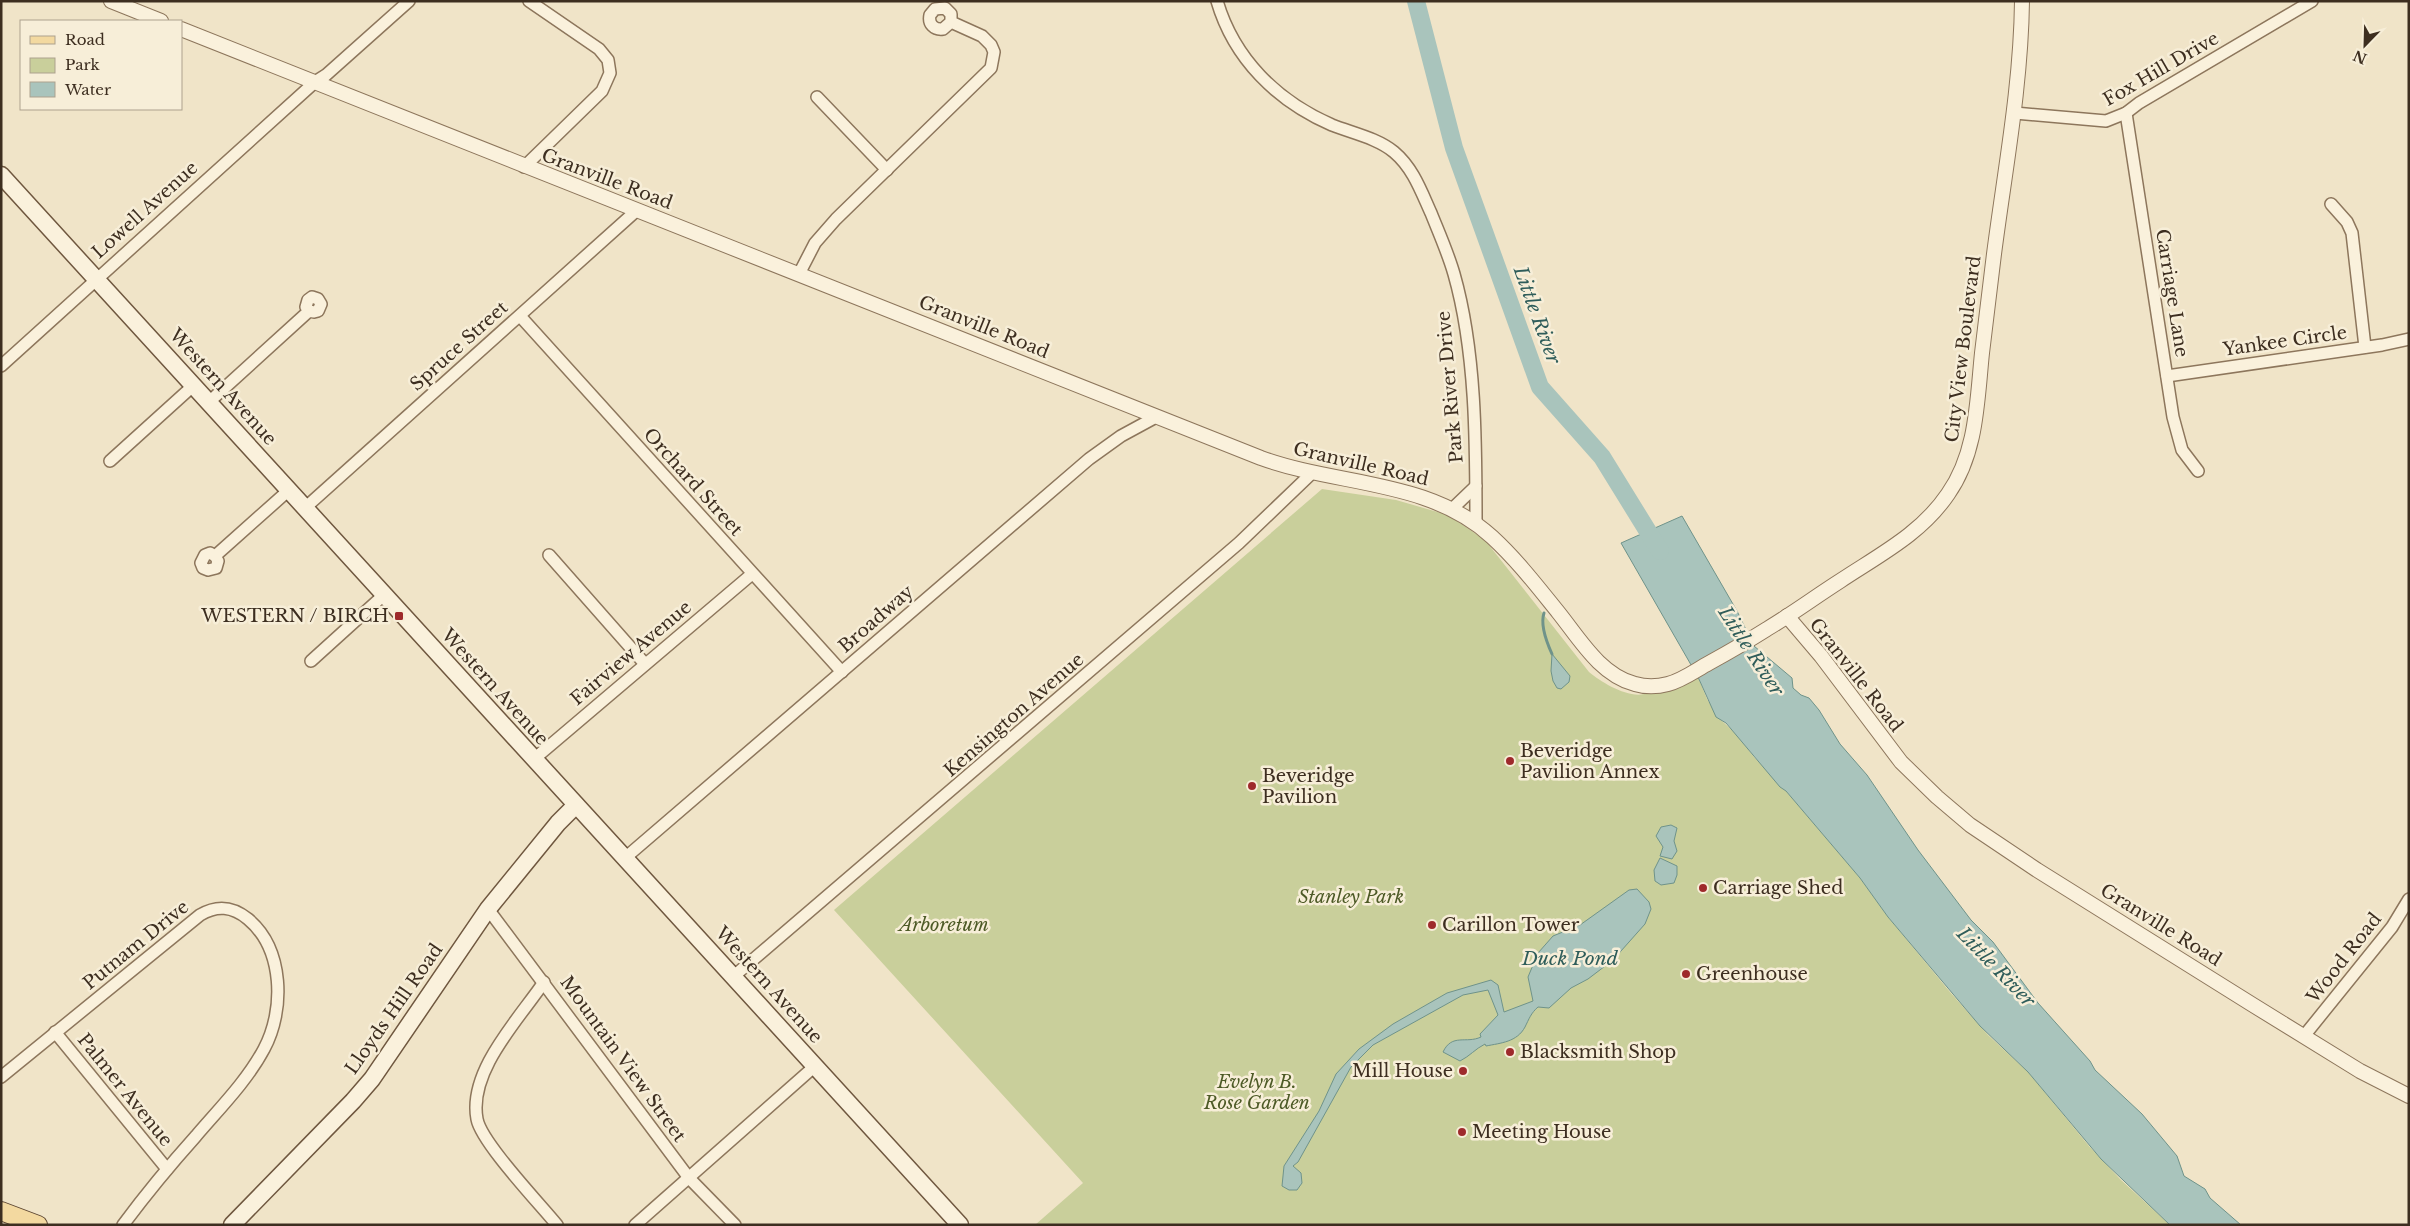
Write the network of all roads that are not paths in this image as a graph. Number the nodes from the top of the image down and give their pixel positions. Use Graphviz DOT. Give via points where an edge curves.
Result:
graph roads {
  1 [pos="111,1"];
  2 [pos="409,1"];
  3 [pos="529,1"];
  4 [pos="1217,1"];
  5 [pos="2022,1"];
  6 [pos="2312,1"];
  7 [pos="159,20"];
  8 [pos="951,22"];
  9 [pos="182,29"];
  10 [pos="315,82"];
  11 [pos="817,97"];
  12 [pos="2015,113"];
  13 [pos="2126,114"];
  14 [pos="524,167"];
  15 [pos="887,170"];
  16 [pos="1,175"];
  17 [pos="2331,204"];
  18 [pos="636,211"];
  19 [pos="799,274"];
  20 [pos="96,278"];
  21 [pos="309,311"];
  22 [pos="520,316"];
  23 [pos="2409,339"];
  24 [pos="2364,347"];
  25 [pos="1,366"];
  26 [pos="2167,376"];
  27 [pos="194,385"];
  28 [pos="209,402"];
  29 [pos="1156,418"];
  30 [pos="110,461"];
  31 [pos="2198,471"];
  32 [pos="1312,474"];
  33 [pos="1476,486"];
  34 [pos="289,490"];
  35 [pos="306,508"];
  36 [pos="1452,509"];
  37 [pos="1476,522"];
  38 [pos="548,555"];
  39 [pos="215,556"];
  40 [pos="752,574"];
  41 [pos="385,594"];
  42 [pos="1787,616"];
  43 [pos="311,661"];
  44 [pos="645,664"];
  45 [pos="842,672"];
  46 [pos="534,759"];
  47 [pos="576,805"];
  48 [pos="625,858"];
  49 [pos="2409,898"];
  50 [pos="488,909"];
  51 [pos="734,976"];
  52 [pos="544,982"];
  53 [pos="56,1032"];
  54 [pos="2304,1036"];
  55 [pos="815,1066"];
  56 [pos="1,1077"];
  57 [pos="2409,1096"];
  58 [pos="167,1169"];
  59 [pos="689,1178"];
  60 [pos="1,1212"];
  61 [pos="38,1225"];
  62 [pos="123,1225"];
  63 [pos="232,1225"];
  64 [pos="557,1225"];
  65 [pos="635,1225"];
  66 [pos="735,1225"];
  67 [pos="960,1225"];
  1 -- 7 [label="street"];
  2 -- 10 [label="street, Lowell Avenue"];
  3 -- 14 [label="street" via="599,49 608,60 610,73 602,92"];
  4 -- 33 [label="street, Park River Drive" via="1235,44 1270,86 1320,119 1388,148 1404,162 1418,184 1459,296 1469,366"];
  5 -- 12 [label="street, City View Boulevard"];
  6 -- 13 [label="street, Fox Hill Drive" via="2139,103"];
  8 -- 15 [label="street" via="986,39 994,52 993,64 982,79"];
  9 -- 10 [label="street, Granville Road"];
  10 -- 14 [label="street, Granville Road"];
  10 -- 20 [label="street, Lowell Avenue"];
  11 -- 15 [label="street"];
  12 -- 13 [label="street, Fox Hill Drive" via="2106,121"];
  12 -- 42 [label="street, City View Boulevard" via="1976,413 1968,456 1959,478 1932,517 1916,531"];
  13 -- 26 [label="street, Carriage Lane"];
  14 -- 18 [label="street, Granville Road"];
  15 -- 19 [label="street" via="822,236"];
  16 -- 20 [label="main road, Western Avenue"];
  17 -- 24 [label="street" via="2352,233"];
  18 -- 19 [label="street, Granville Road"];
  18 -- 22 [label="street, Spruce Street"];
  19 -- 29 [label="street, Granville Road"];
  20 -- 25 [label="street, Lowell Avenue"];
  20 -- 27 [label="main road, Western Avenue"];
  21 -- 28 [label="street"];
  22 -- 35 [label="street, Spruce Street"];
  22 -- 40 [label="street, Orchard Street"];
  23 -- 24 [label="street, Yankee Circle"];
  24 -- 26 [label="street, Yankee Circle"];
  26 -- 31 [label="street, Carriage Lane" via="2182,450"];
  27 -- 28 [label="main road, Western Avenue"];
  27 -- 30 [label="street"];
  28 -- 34 [label="main road, Western Avenue"];
  29 -- 32 [label="street, Granville Road" via="1285,467"];
  29 -- 45 [label="street, Broadway" via="1121,436 1089,460"];
  32 -- 36 [label="street, Granville Road" via="1406,491"];
  32 -- 51 [label="street, Kensington Avenue" via="1224,556"];
  33 -- 36 [label="street, Park River Drive"];
  33 -- 37 [label="street, Park River Drive"];
  34 -- 35 [label="main road, Western Avenue"];
  34 -- 39 [label="street"];
  35 -- 41 [label="main road, Western Avenue"];
  36 -- 37 [label="street, Granville Road"];
  37 -- 42 [label="street, Granville Road" via="1523,569 1592,654 1614,674 1634,684 1664,685 1678,680"];
  38 -- 44 [label="street"];
  40 -- 44 [label="street, Fairview Avenue"];
  40 -- 45 [label="street, Orchard Street"];
  41 -- 43 [label="street"];
  41 -- 46 [label="main road, Western Avenue"];
  42 -- 54 [label="street, Granville Road" via="1896,756 1949,808 2037,870"];
  44 -- 46 [label="street, Fairview Avenue"];
  45 -- 48 [label="street, Broadway"];
  46 -- 47 [label="main road, Western Avenue"];
  47 -- 48 [label="main road, Western Avenue"];
  47 -- 50 [label="main road, Lloyds Hill Road" via="558,822"];
  48 -- 51 [label="main road, Western Avenue"];
  49 -- 54 [label="street, Wood Road" via="2392,927"];
  50 -- 52 [label="street, Mountain View Street"];
  50 -- 63 [label="main road, Lloyds Hill Road" via="372,1079"];
  51 -- 55 [label="main road, Western Avenue"];
  52 -- 59 [label="street, Mountain View Street"];
  52 -- 64 [label="street" via="486,1066 479,1084 477,1119 489,1144"];
  53 -- 56 [label="street, Putnam Drive"];
  53 -- 58 [label="street, Palmer Avenue"];
  53 -- 58 [label="street, Putnam Drive" via="210,909 223,907 236,911 263,933 272,956 278,988 276,1012 265,1048 222,1107"];
  54 -- 57 [label="street, Granville Road" via="2377,1081"];
  55 -- 59 [label="street"];
  55 -- 67 [label="main road, Western Avenue"];
  58 -- 62 [label="street, Putnam Drive"];
  59 -- 65 [label="street"];
  59 -- 66 [label="street, Mountain View Street"];
  60 -- 61 [label="main road"];
}
